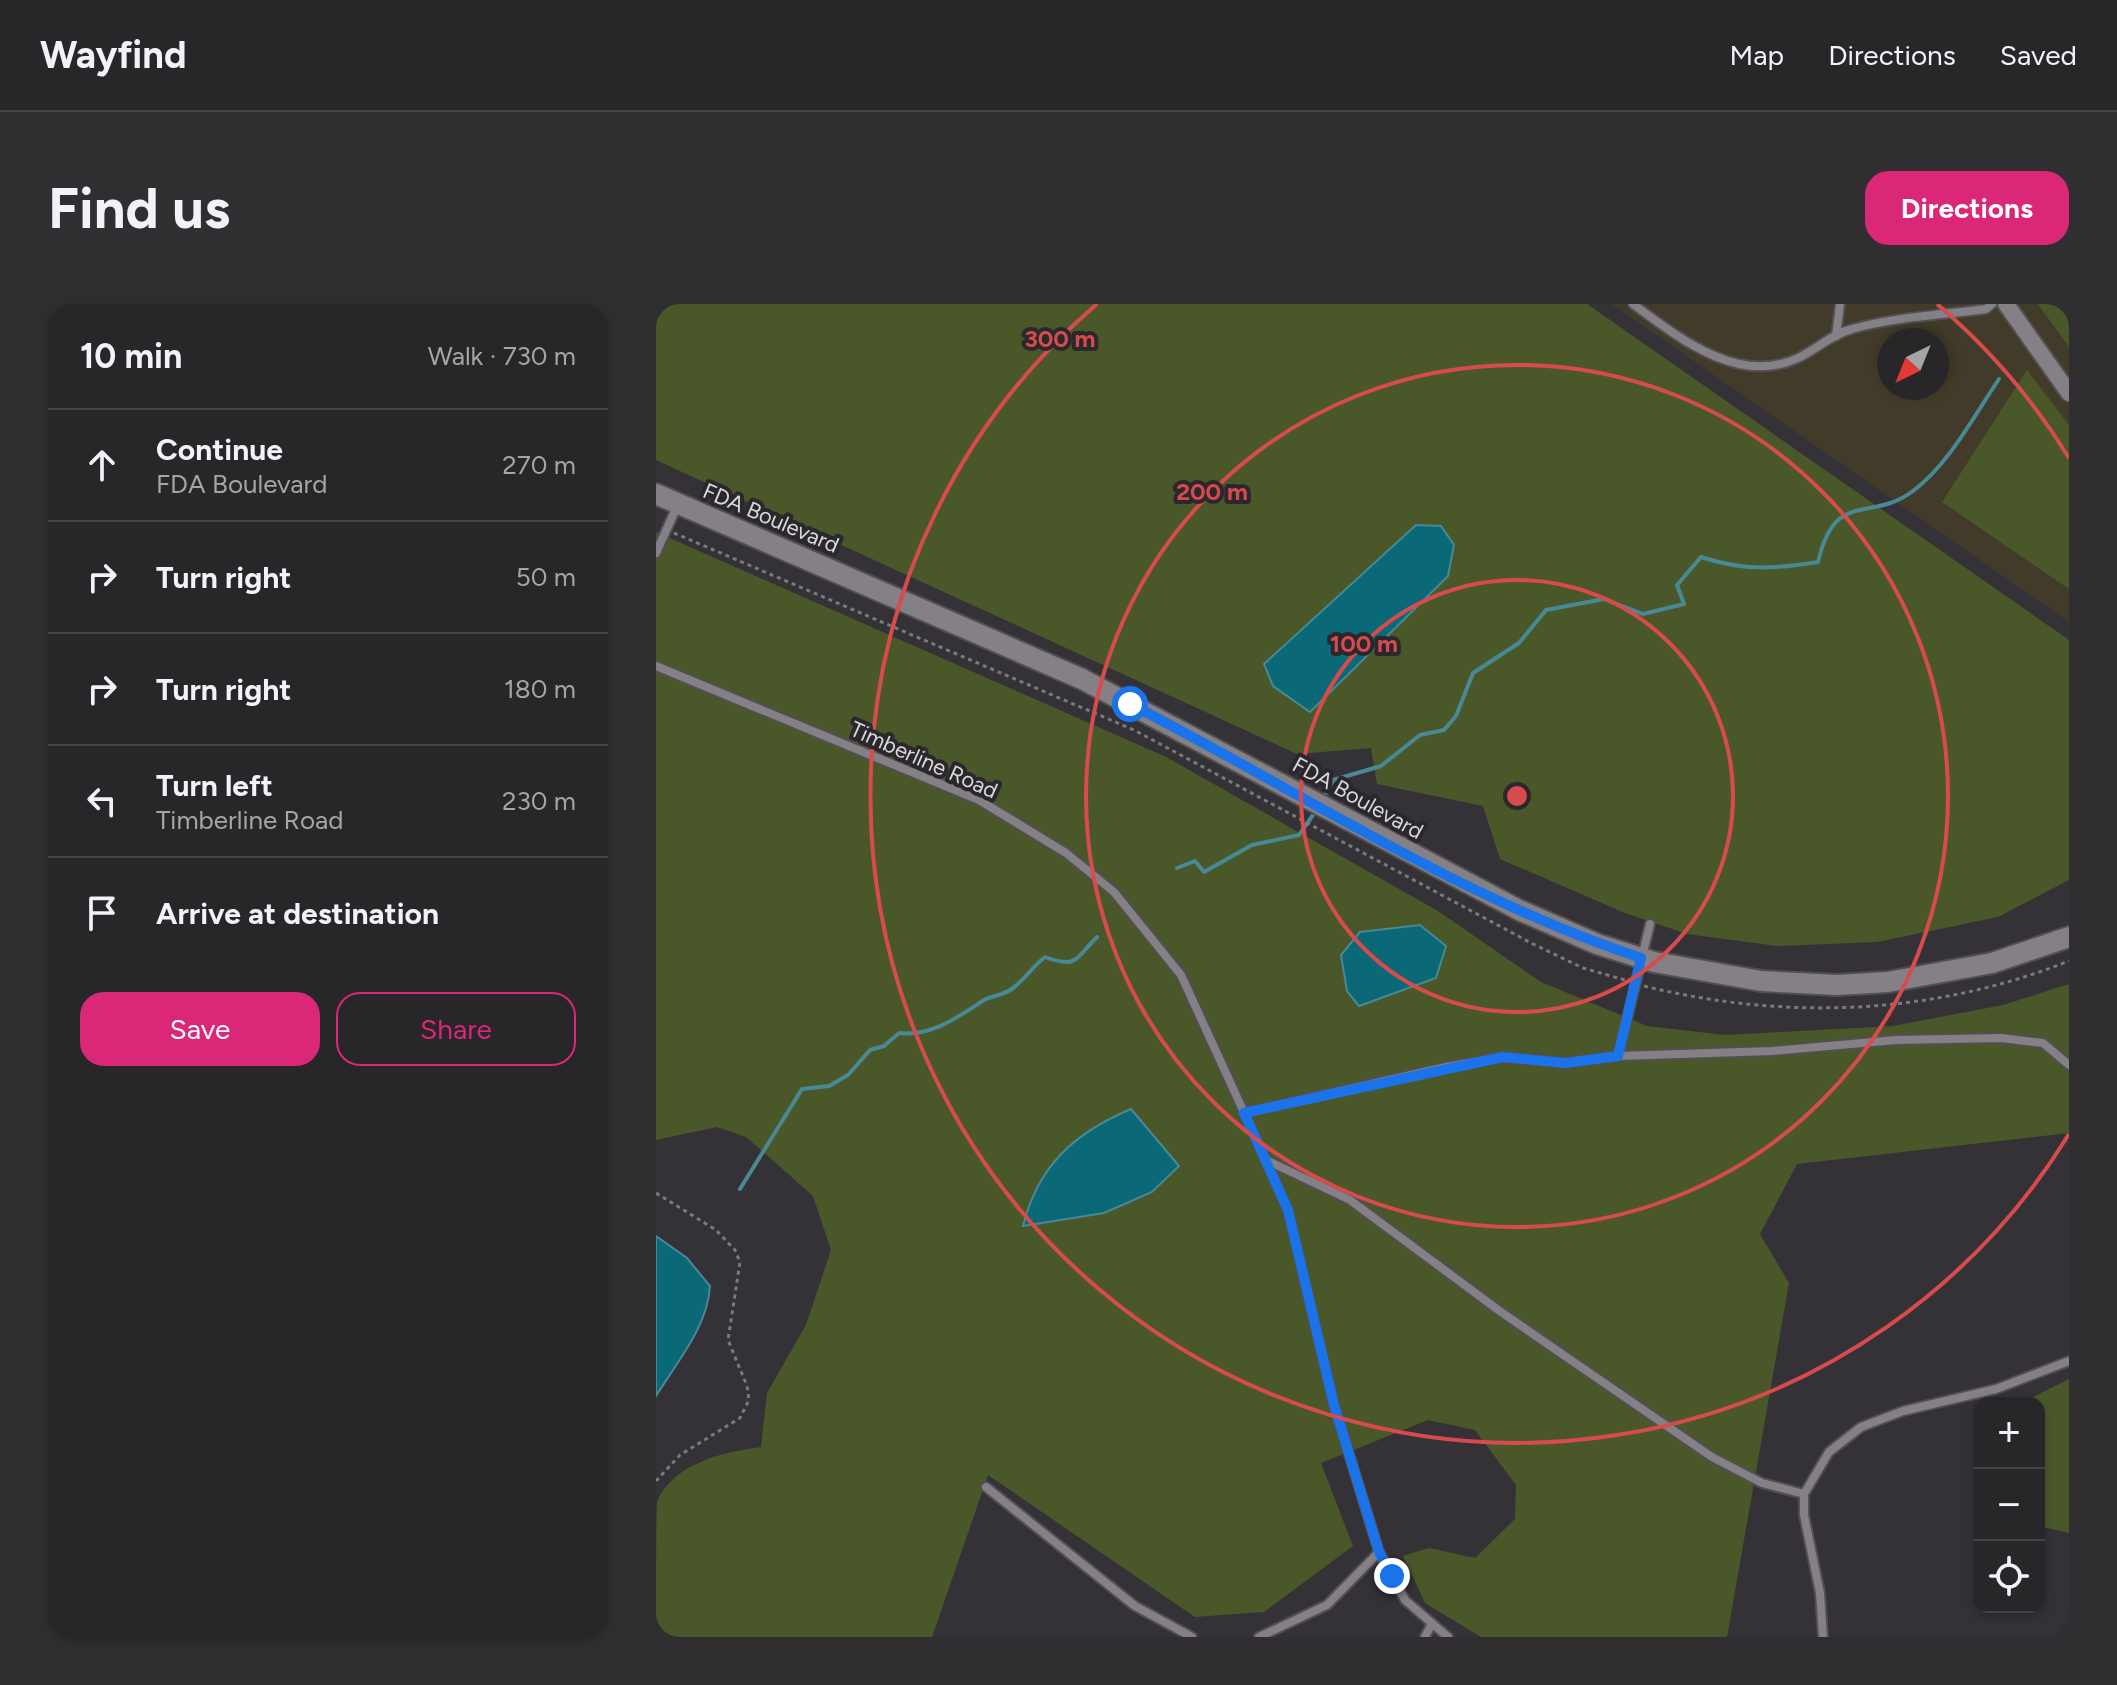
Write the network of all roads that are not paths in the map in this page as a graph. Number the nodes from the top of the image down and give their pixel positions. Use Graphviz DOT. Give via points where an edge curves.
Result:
graph roads {
  1 [pos="1633,304"];
  2 [pos="1840,304"];
  3 [pos="1992,304"];
  4 [pos="2006,304"];
  5 [pos="1836,336"];
  6 [pos="2069,393"];
  7 [pos="656,494"];
  8 [pos="678,504"];
  9 [pos="656,553"];
  10 [pos="656,666"];
  11 [pos="1650,924"];
  12 [pos="2069,937"];
  13 [pos="1641,958"];
  14 [pos="1618,1056"];
  15 [pos="2069,1065"];
  16 [pos="1244,1113"];
  17 [pos="1266,1160"];
  18 [pos="2069,1361"];
  19 [pos="986,1487"];
  20 [pos="1804,1494"];
  21 [pos="1379,1552"];
  22 [pos="1432,1623"];
  23 [pos="1192,1637"];
  24 [pos="1259,1637"];
  25 [pos="1425,1637"];
  26 [pos="1448,1637"];
  27 [pos="1823,1637"];
  1 -- 5 [label="lane" via="1718,359 1764,369 1797,359"];
  2 -- 5 [label="lane"];
  3 -- 5 [label="lane"];
  4 -- 6 [label="street"];
  7 -- 8 [label="street, FDA Boulevard"];
  8 -- 9 [label="lane"];
  8 -- 13 [label="street, FDA Boulevard" via="1082,679 1519,910"];
  10 -- 16 [label="lane, Timberline Road" via="979,800 1066,853 1114,892 1181,975"];
  11 -- 13 [label="lane"];
  12 -- 13 [label="street, FDA Boulevard" via="1992,963 1850,984 1761,981"];
  13 -- 14 [label="lane"];
  14 -- 15 [label="lane" via="2001,1038 2043,1043"];
  14 -- 16 [label="lane" via="1565,1063 1503,1057"];
  16 -- 17 [label="lane, Timberline Road"];
  17 -- 20 [label="lane" via="1350,1200 1712,1457 1762,1483"];
  17 -- 21 [label="lane, Timberline Road" via="1288,1210 1334,1405"];
  18 -- 20 [label="lane" via="1996,1389 1903,1411 1861,1427 1829,1452"];
  19 -- 23 [label="lane" via="1135,1606"];
  20 -- 27 [label="lane"];
  21 -- 22 [label="lane, Timberline Road" via="1405,1600"];
  21 -- 24 [label="lane" via="1327,1605"];
  22 -- 25 [label="lane"];
  22 -- 26 [label="lane"];
}
